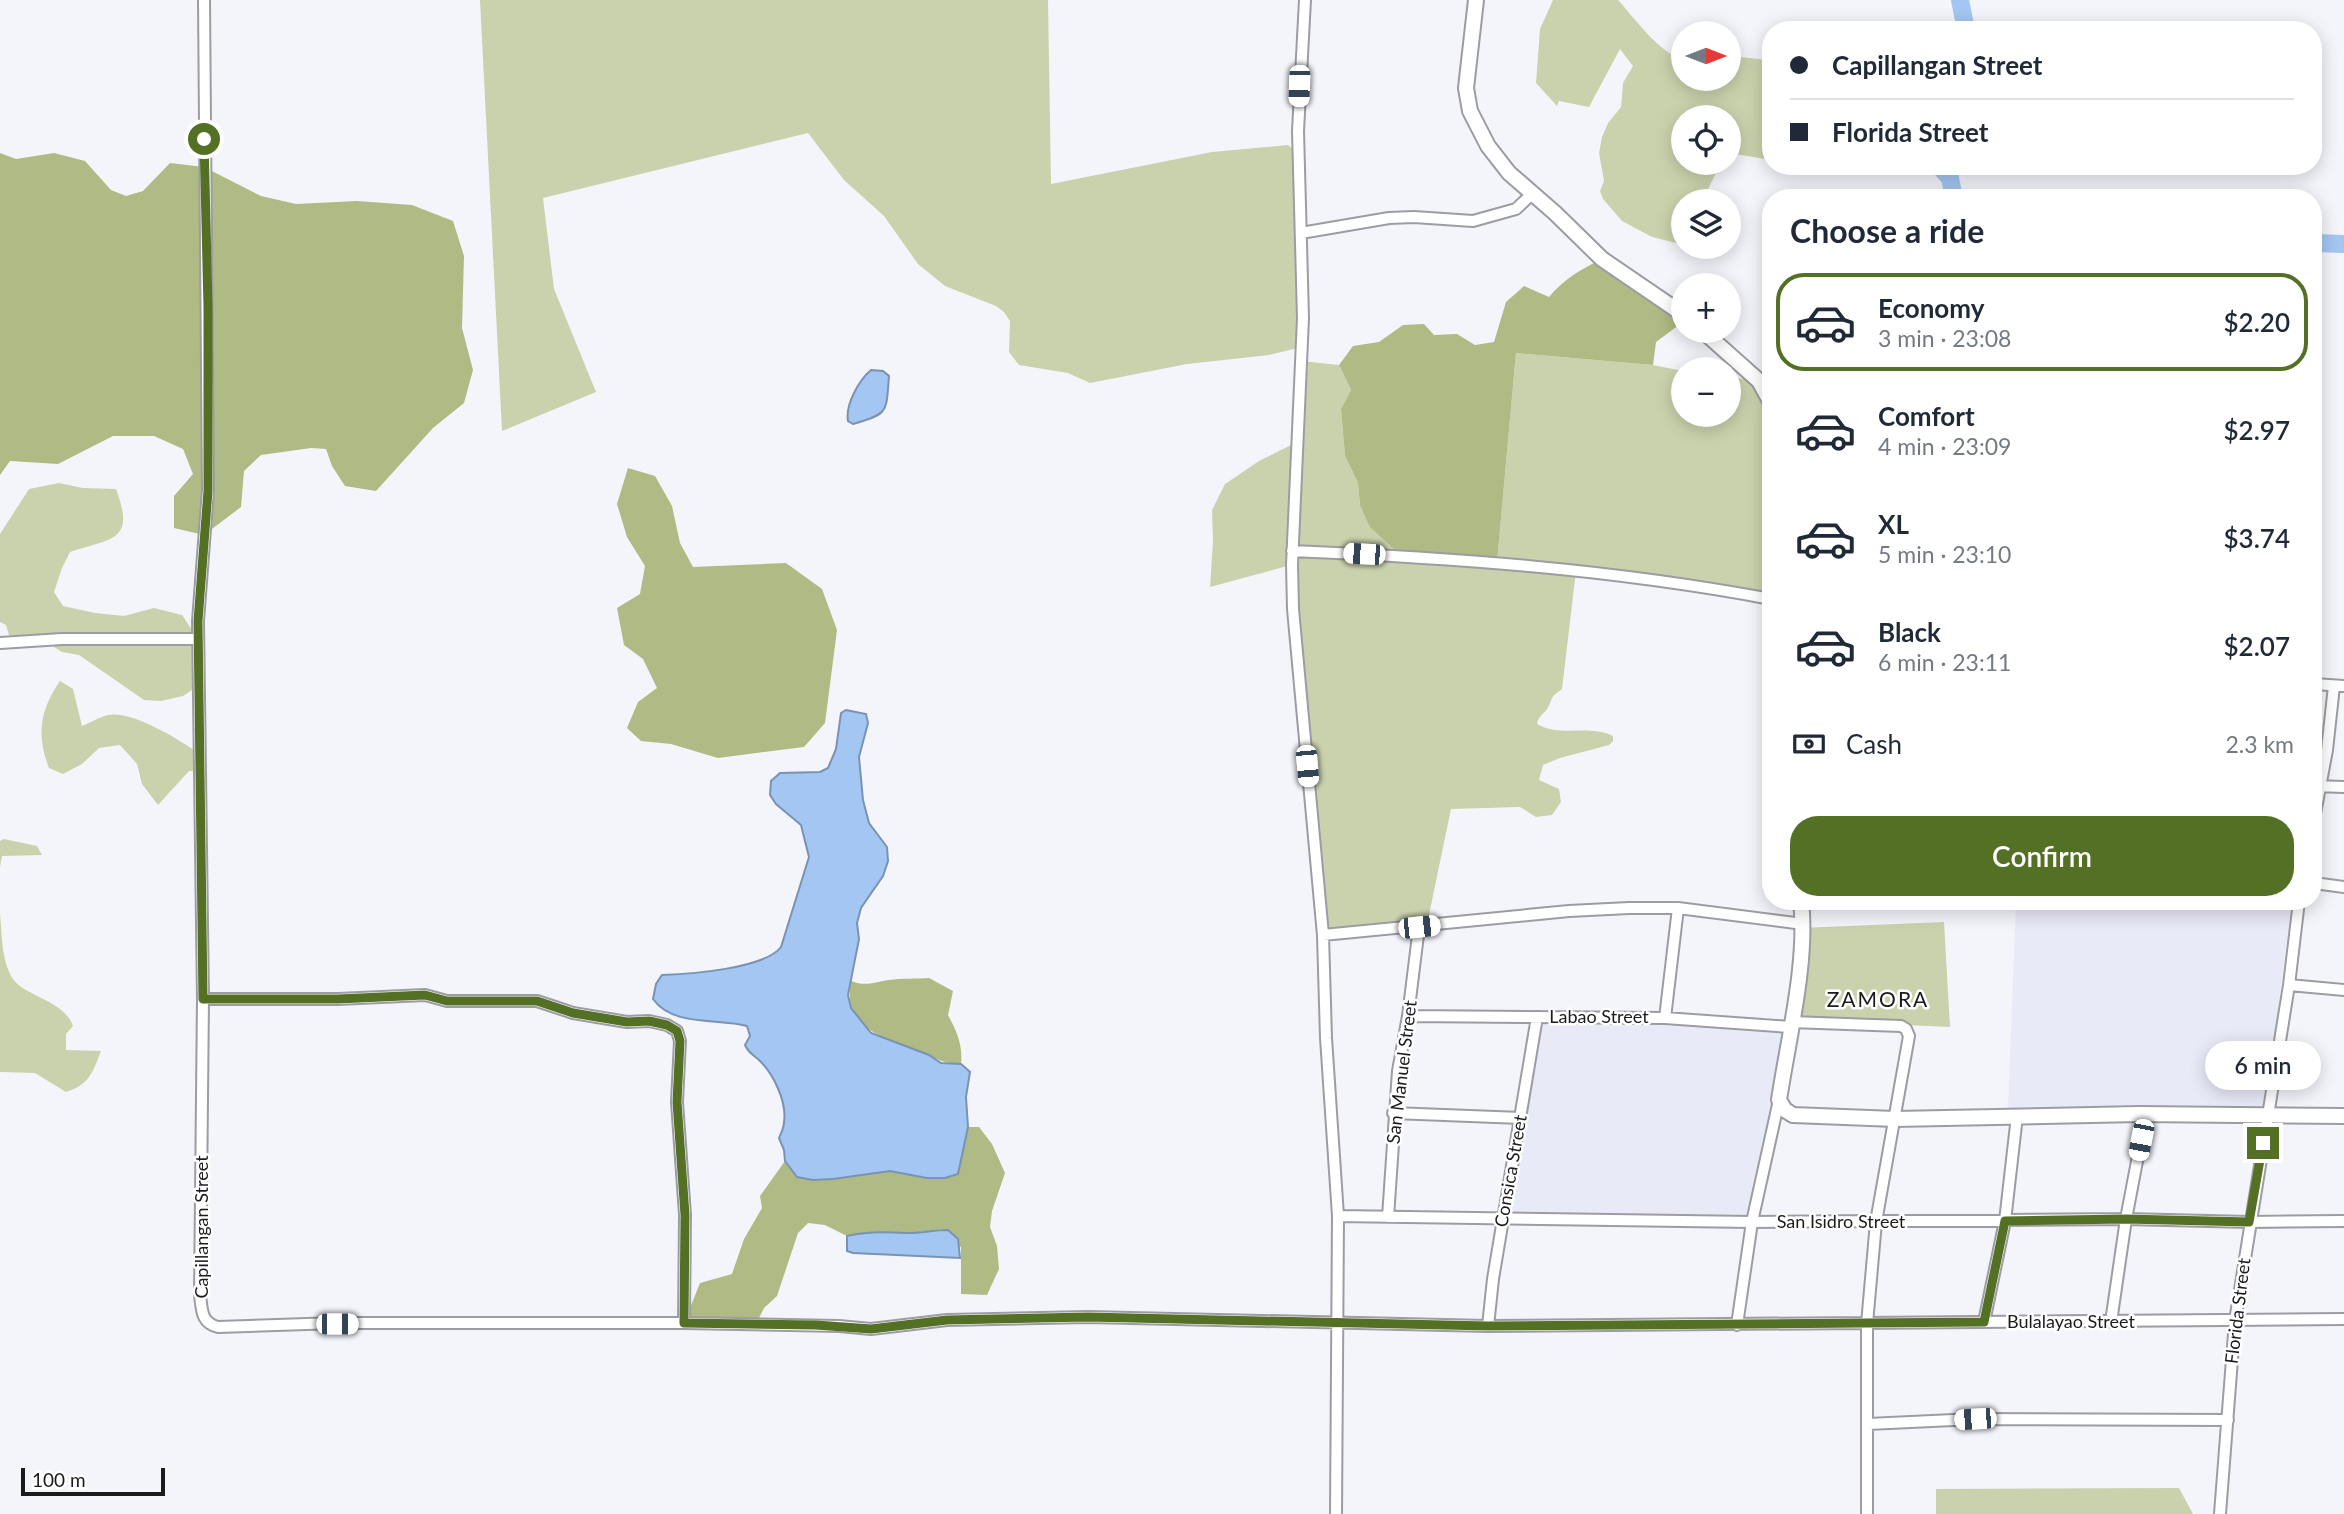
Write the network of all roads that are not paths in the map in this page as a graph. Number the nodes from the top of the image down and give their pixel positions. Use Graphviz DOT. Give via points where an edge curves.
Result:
graph roads {
  1 [pos="205,0"];
  2 [pos="1305,0"];
  3 [pos="1476,0"];
  4 [pos="1532,194"];
  5 [pos="1301,233"];
  6 [pos="1671,306"];
  7 [pos="1716,343"];
  8 [pos="1762,387"];
  9 [pos="1292,551"];
  10 [pos="1762,597"];
  11 [pos="198,639"];
  12 [pos="0,643"];
  13 [pos="2339,686"];
  14 [pos="2322,768"];
  15 [pos="2322,786"];
  16 [pos="2344,787"];
  17 [pos="2322,884"];
  18 [pos="2344,887"];
  19 [pos="1678,908"];
  20 [pos="1802,910"];
  21 [pos="2298,910"];
  22 [pos="1804,924"];
  23 [pos="1419,927"];
  24 [pos="1322,934"];
  25 [pos="2289,985"];
  26 [pos="2344,990"];
  27 [pos="203,999"];
  28 [pos="1408,1016"];
  29 [pos="1537,1017"];
  30 [pos="1665,1018"];
  31 [pos="1790,1024"];
  32 [pos="1779,1100"];
  33 [pos="1394,1114"];
  34 [pos="2146,1114"];
  35 [pos="2017,1116"];
  36 [pos="2268,1116"];
  37 [pos="2344,1116"];
  38 [pos="1521,1118"];
  39 [pos="1895,1119"];
  40 [pos="1338,1216"];
  41 [pos="1388,1217"];
  42 [pos="1503,1217"];
  43 [pos="2126,1219"];
  44 [pos="2005,1221"];
  45 [pos="2344,1221"];
  46 [pos="1752,1222"];
  47 [pos="1876,1222"];
  48 [pos="2249,1222"];
  49 [pos="2344,1319"];
  50 [pos="2235,1321"];
  51 [pos="1984,1322"];
  52 [pos="2111,1322"];
  53 [pos="684,1323"];
  54 [pos="1336,1324"];
  55 [pos="1867,1324"];
  56 [pos="1737,1325"];
  57 [pos="1488,1326"];
  58 [pos="2228,1420"];
  59 [pos="1868,1424"];
  60 [pos="1336,1514"];
  61 [pos="1867,1514"];
  62 [pos="2220,1514"];
  1 -- 11 [label="street, Capillangan Street" via="208,491"];
  2 -- 5 [label="street" via="1298,131"];
  3 -- 4 [label="main road" via="1466,88 1471,111 1488,146"];
  4 -- 5 [label="street" via="1516,209 1474,221 1389,218"];
  4 -- 6 [label="main road" via="1602,259"];
  5 -- 9 [label="street" via="1303,318"];
  7 -- 8 [label="main road"];
  9 -- 10 [label="street" via="1522,564 1685,583"];
  9 -- 24 [label="street" via="1293,609"];
  11 -- 12 [label="street"];
  11 -- 27 [label="street, Capillangan Street"];
  13 -- 14 [label="street"];
  15 -- 16 [label="street"];
  17 -- 18 [label="street"];
  19 -- 22 [label="street"];
  19 -- 23 [label="street" via="1569,911"];
  19 -- 30 [label="street"];
  20 -- 22 [label="main road"];
  21 -- 25 [label="street, Florida Street"];
  22 -- 31 [label="main road"];
  23 -- 24 [label="street"];
  23 -- 28 [label="street, San Manuel Street"];
  24 -- 40 [label="street"];
  25 -- 26 [label="street"];
  25 -- 36 [label="street, Florida Street"];
  27 -- 53 [label="street" via="425,995 447,1001 520,1000 673,1027 680,1035 677,1102 685,1215"];
  27 -- 53 [label="street, Capillangan Street" via="200,1295 203,1318 209,1325"];
  28 -- 29 [label="street, Labao Street"];
  28 -- 33 [label="street, San Manuel Street"];
  29 -- 30 [label="street, Labao Street"];
  29 -- 38 [label="street, Consica Street"];
  30 -- 31 [label="street, Labao Street"];
  31 -- 32 [label="main road"];
  31 -- 39 [label="street, Labao Street" via="1906,1029"];
  32 -- 39 [label="main road" via="1793,1115"];
  32 -- 46 [label="street"];
  33 -- 38 [label="street"];
  33 -- 41 [label="street, San Manuel Street"];
  34 -- 35 [label="main road"];
  34 -- 36 [label="main road"];
  34 -- 43 [label="street"];
  35 -- 39 [label="main road"];
  35 -- 44 [label="street"];
  36 -- 37 [label="main road"];
  36 -- 48 [label="street, Florida Street"];
  38 -- 42 [label="street, Consica Street"];
  39 -- 47 [label="street"];
  40 -- 41 [label="street, San Isidro Street"];
  40 -- 54 [label="street"];
  41 -- 42 [label="street, San Isidro Street"];
  42 -- 46 [label="street, San Isidro Street"];
  42 -- 57 [label="street, Consica Street"];
  43 -- 44 [label="street, San Isidro Street"];
  43 -- 48 [label="street, San Isidro Street"];
  43 -- 52 [label="street"];
  44 -- 47 [label="street, San Isidro Street"];
  44 -- 51 [label="street"];
  45 -- 48 [label="street, San Isidro Street"];
  46 -- 47 [label="street, San Isidro Street"];
  46 -- 56 [label="street"];
  47 -- 55 [label="street"];
  48 -- 50 [label="street, Florida Street"];
  49 -- 50 [label="street, Bulalayao Street"];
  50 -- 52 [label="street, Bulalayao Street"];
  50 -- 58 [label="street, Florida Street"];
  51 -- 52 [label="street, Bulalayao Street"];
  51 -- 55 [label="street, Bulalayao Street"];
  53 -- 54 [label="street, Capillangan Street" via="871,1329 947,1320 1088,1317"];
  54 -- 57 [label="street, Bulalayao Street"];
  54 -- 60 [label="street"];
  55 -- 56 [label="street, Bulalayao Street"];
  55 -- 59 [label="street"];
  56 -- 57 [label="street, Bulalayao Street"];
  58 -- 59 [label="street" via="1975,1419"];
  58 -- 62 [label="street, Florida Street"];
  59 -- 61 [label="street"];
}
